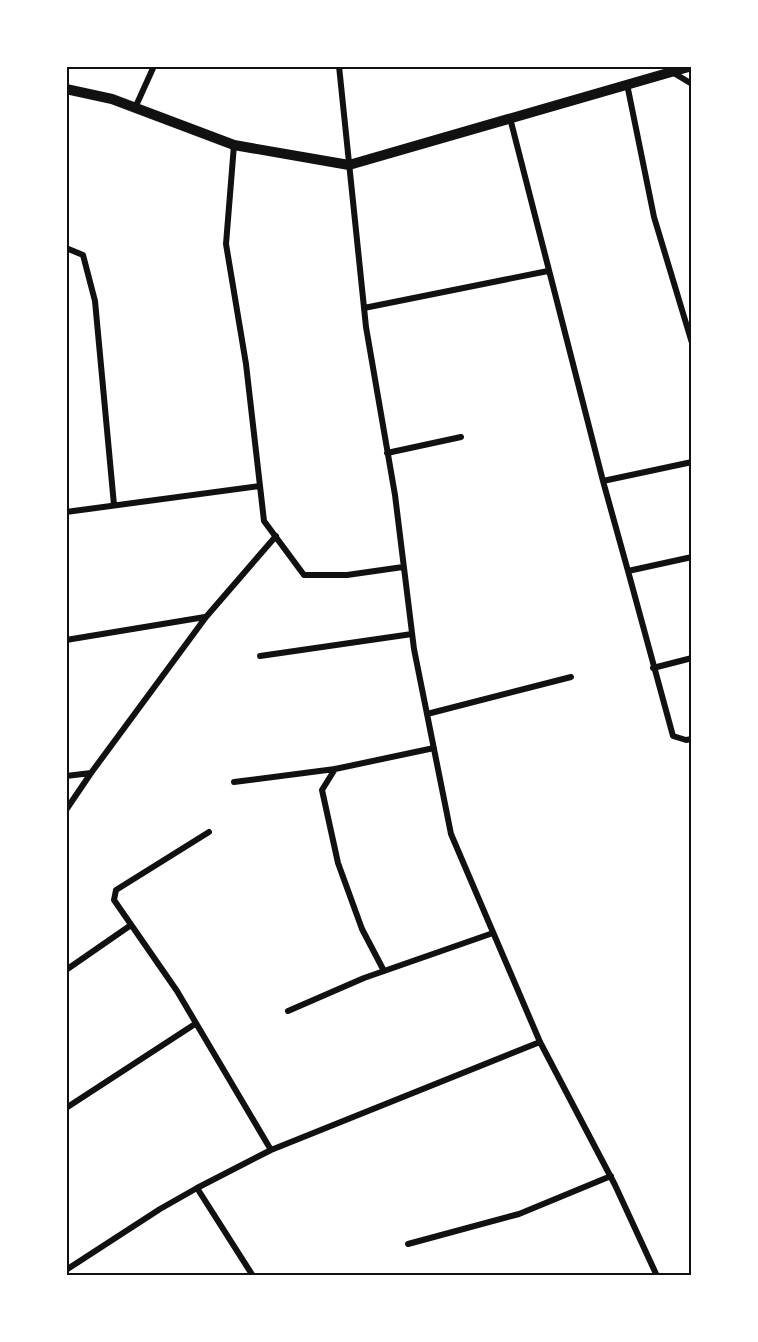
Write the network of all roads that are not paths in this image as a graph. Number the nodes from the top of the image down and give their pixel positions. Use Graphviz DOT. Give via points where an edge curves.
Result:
graph roads {
  1 [pos="154,66"];
  2 [pos="339,66"];
  3 [pos="660,66"];
  4 [pos="692,66"];
  5 [pos="671,72"];
  6 [pos="627,84"];
  7 [pos="692,84"];
  8 [pos="66,88"];
  9 [pos="135,108"];
  10 [pos="510,118"];
  11 [pos="234,145"];
  12 [pos="349,165"];
  13 [pos="66,248"];
  14 [pos="548,271"];
  15 [pos="364,308"];
  16 [pos="692,343"];
  17 [pos="461,437"];
  18 [pos="387,453"];
  19 [pos="692,462"];
  20 [pos="603,481"];
  21 [pos="260,486"];
  22 [pos="114,505"];
  23 [pos="66,512"];
  24 [pos="276,536"];
  25 [pos="692,557"];
  26 [pos="403,567"];
  27 [pos="628,571"];
  28 [pos="206,617"];
  29 [pos="412,634"];
  30 [pos="66,640"];
  31 [pos="260,656"];
  32 [pos="692,658"];
  33 [pos="653,668"];
  34 [pos="571,677"];
  35 [pos="427,714"];
  36 [pos="692,739"];
  37 [pos="434,748"];
  38 [pos="335,769"];
  39 [pos="91,773"];
  40 [pos="66,776"];
  41 [pos="234,782"];
  42 [pos="66,810"];
  43 [pos="209,832"];
  44 [pos="130,925"];
  45 [pos="493,933"];
  46 [pos="66,970"];
  47 [pos="384,971"];
  48 [pos="288,1011"];
  49 [pos="195,1024"];
  50 [pos="540,1042"];
  51 [pos="66,1108"];
  52 [pos="271,1150"];
  53 [pos="611,1176"];
  54 [pos="197,1188"];
  55 [pos="408,1244"];
  56 [pos="66,1270"];
  57 [pos="253,1276"];
  58 [pos="657,1276"];
  1 -- 9 [label="street"];
  2 -- 12 [label="street"];
  3 -- 5 [label="street"];
  4 -- 5 [label="street"];
  5 -- 6 [label="street"];
  5 -- 7 [label="street"];
  6 -- 10 [label="street"];
  6 -- 16 [label="street" via="654,217"];
  8 -- 9 [label="street"];
  9 -- 11 [label="street"];
  10 -- 12 [label="street"];
  10 -- 14 [label="street"];
  11 -- 12 [label="street"];
  11 -- 21 [label="street" via="226,244 246,364"];
  12 -- 15 [label="street"];
  13 -- 22 [label="street" via="83,255 95,301"];
  14 -- 15 [label="street"];
  14 -- 20 [label="street"];
  15 -- 18 [label="street"];
  17 -- 18 [label="street"];
  18 -- 26 [label="street"];
  19 -- 20 [label="street"];
  20 -- 27 [label="street"];
  21 -- 22 [label="street"];
  21 -- 24 [label="street" via="264,521"];
  22 -- 23 [label="street"];
  24 -- 26 [label="street" via="304,575 347,575"];
  24 -- 28 [label="street"];
  25 -- 27 [label="street"];
  26 -- 29 [label="street"];
  27 -- 33 [label="street"];
  28 -- 30 [label="street"];
  28 -- 39 [label="street"];
  29 -- 31 [label="street"];
  29 -- 35 [label="street"];
  32 -- 33 [label="street"];
  33 -- 36 [label="street" via="673,736"];
  34 -- 35 [label="street"];
  35 -- 37 [label="street"];
  37 -- 38 [label="street"];
  37 -- 45 [label="street" via="451,834"];
  38 -- 41 [label="street"];
  38 -- 47 [label="street" via="322,790 338,863 362,929"];
  39 -- 40 [label="street"];
  39 -- 42 [label="street"];
  43 -- 44 [label="street" via="116,890 114,900"];
  44 -- 46 [label="street"];
  44 -- 49 [label="street" via="177,991"];
  45 -- 47 [label="street"];
  45 -- 50 [label="street"];
  47 -- 48 [label="street"];
  49 -- 51 [label="street"];
  49 -- 52 [label="street"];
  50 -- 52 [label="street"];
  50 -- 53 [label="street"];
  52 -- 54 [label="street"];
  53 -- 55 [label="street" via="519,1214"];
  53 -- 58 [label="street"];
  54 -- 56 [label="street"];
  54 -- 57 [label="street"];
}
